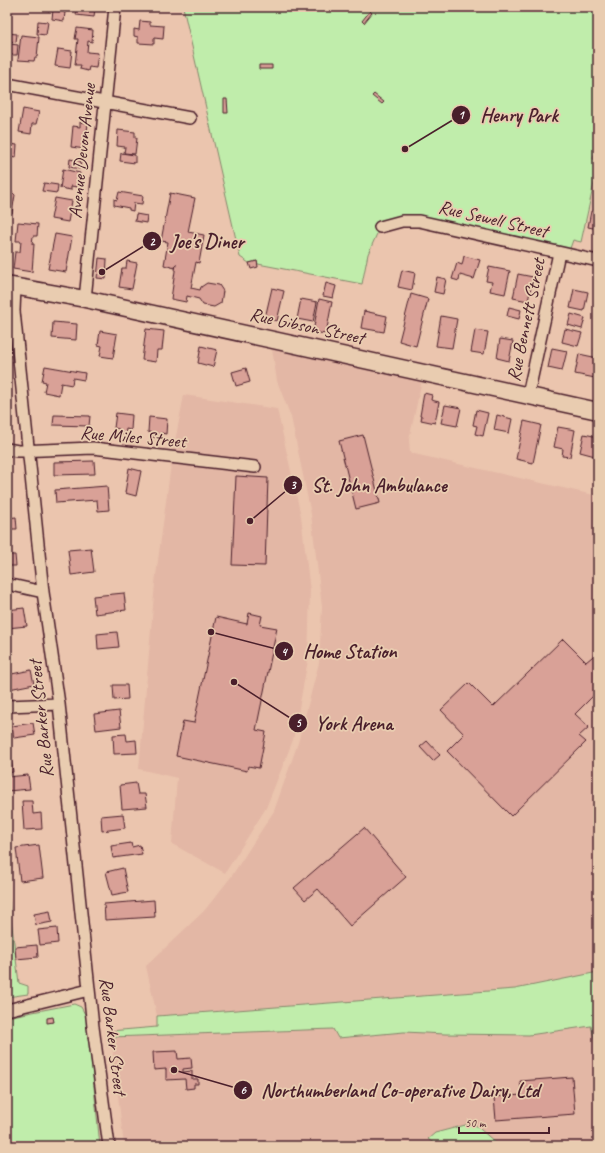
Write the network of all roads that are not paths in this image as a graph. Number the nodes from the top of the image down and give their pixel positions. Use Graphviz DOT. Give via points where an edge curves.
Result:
graph roads {
  1 [pos="115,7"];
  2 [pos="7,84"];
  3 [pos="105,102"];
  4 [pos="190,118"];
  5 [pos="380,227"];
  6 [pos="559,253"];
  7 [pos="598,261"];
  8 [pos="11,286"];
  9 [pos="85,299"];
  10 [pos="528,395"];
  11 [pos="598,410"];
  12 [pos="7,449"];
  13 [pos="30,451"];
  14 [pos="255,468"];
  15 [pos="7,584"];
  16 [pos="43,592"];
  17 [pos="58,704"];
  18 [pos="7,706"];
  19 [pos="89,990"];
  20 [pos="7,1010"];
  21 [pos="109,1146"];
  1 -- 3 [label="street, Avenue Devon Avenue"];
  2 -- 3 [label="street"];
  3 -- 4 [label="street"];
  3 -- 9 [label="street, Avenue Devon Avenue"];
  5 -- 6 [label="street, Rue Sewell Street" via="402,221 419,221"];
  6 -- 7 [label="street, Rue Sewell Street"];
  6 -- 10 [label="street, Rue Bennett Street"];
  8 -- 9 [label="main road, Rue Gibson Street"];
  8 -- 13 [label="street, Rue Barker Street"];
  9 -- 10 [label="main road, Rue Gibson Street"];
  10 -- 11 [label="main road, Rue Gibson Street"];
  12 -- 13 [label="street, Rue Miles Street"];
  13 -- 14 [label="street, Rue Miles Street" via="93,448"];
  13 -- 16 [label="street, Rue Barker Street"];
  15 -- 16 [label="street"];
  16 -- 17 [label="street, Rue Barker Street"];
  17 -- 18 [label="street"];
  17 -- 19 [label="street, Rue Barker Street"];
  19 -- 20 [label="street"];
  19 -- 21 [label="street, Rue Barker Street"];
}
